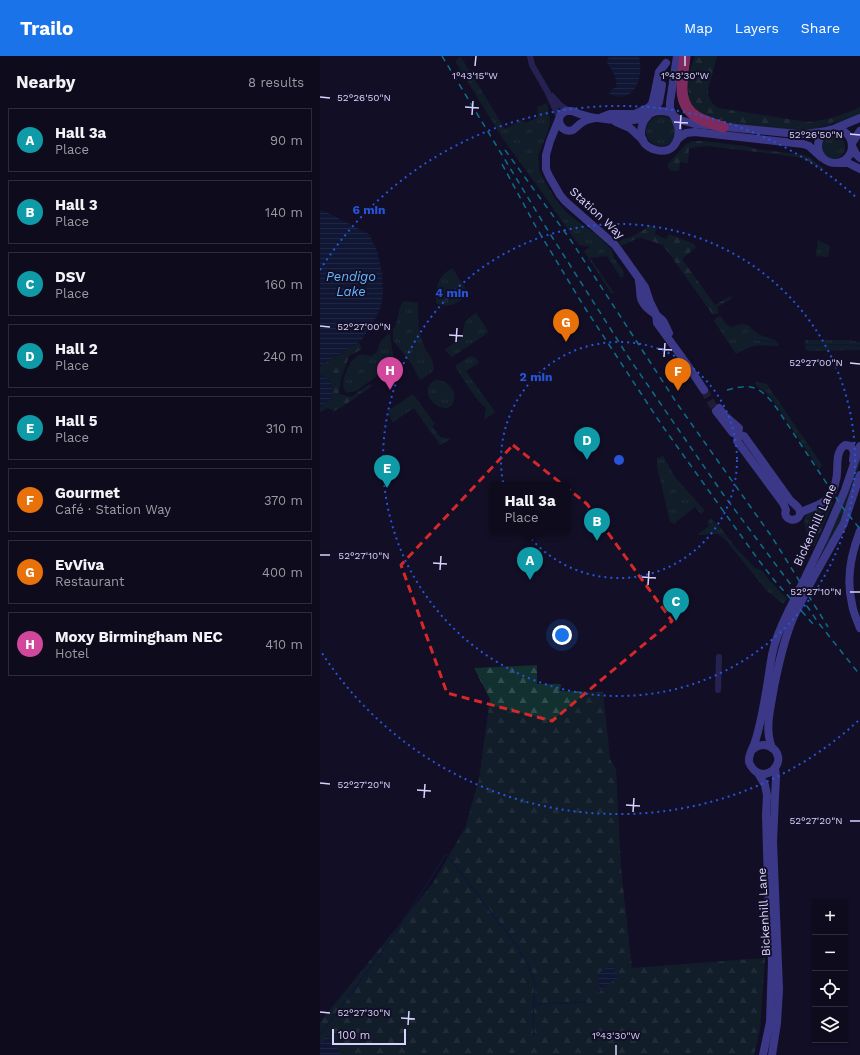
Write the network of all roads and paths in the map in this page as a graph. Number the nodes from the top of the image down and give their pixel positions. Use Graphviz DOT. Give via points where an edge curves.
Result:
graph roads {
  1 [pos="530,56"];
  2 [pos="677,56"];
  3 [pos="685,56"];
  4 [pos="666,60"];
  5 [pos="547,90"];
  6 [pos="572,112"];
  7 [pos="650,115"];
  8 [pos="674,116"];
  9 [pos="597,118"];
  10 [pos="860,118"];
  11 [pos="559,119"];
  12 [pos="611,120"];
  13 [pos="578,125"];
  14 [pos="723,127"];
  15 [pos="836,128"];
  16 [pos="565,130"];
  17 [pos="826,131"];
  18 [pos="860,131"];
  19 [pos="679,138"];
  20 [pos="643,140"];
  21 [pos="550,141"];
  22 [pos="852,145"];
  23 [pos="821,157"];
  24 [pos="860,158"];
  25 [pos="839,163"];
  26 [pos="860,169"];
  27 [pos="705,389"];
  28 [pos="717,409"];
  29 [pos="738,434"];
  30 [pos="860,446"];
  31 [pos="851,472"];
  32 [pos="860,475"];
  33 [pos="798,509"];
  34 [pos="786,510"];
  35 [pos="860,531"];
  36 [pos="809,577"];
  37 [pos="792,613"];
  38 [pos="860,628"];
  39 [pos="719,657"];
  40 [pos="718,690"];
  41 [pos="774,749"];
  42 [pos="752,750"];
  43 [pos="776,768"];
  44 [pos="758,773"];
  45 [pos="763,1055"];
  46 [pos="772,1055"];
  1 -- 5 [label="street"];
  2 -- 8 [label="main road" via="670,102"];
  3 -- 14 [label="highway" via="681,87 685,104 697,117"];
  4 -- 7 [label="main road" via="659,102"];
  4 -- 9 [label="main road" via="659,72 652,104 648,108 635,114 610,114"];
  5 -- 6 [label="street" via="560,105"];
  5 -- 11 [label="street"];
  6 -- 9 [label="main road"];
  6 -- 11 [label="main road" via="563,112"];
  6 -- 13 [label="main road" via="579,118"];
  7 -- 8 [label="main road" via="662,111 670,112"];
  7 -- 12 [label="main road" via="642,119"];
  7 -- 20 [label="main road" via="644,121"];
  8 -- 14 [label="main road" via="695,124"];
  8 -- 19 [label="main road" via="679,126"];
  9 -- 12 [label="main road"];
  9 -- 13 [label="main road"];
  10 -- 15 [label="main road"];
  11 -- 16 [label="main road"];
  11 -- 21 [label="main road, Station Way"];
  12 -- 20 [label="main road" via="630,128"];
  13 -- 16 [label="main road" via="573,130"];
  14 -- 17 [label="main road" via="797,134"];
  15 -- 17 [label="main road"];
  15 -- 22 [label="main road" via="845,131"];
  16 -- 21 [label="main road"];
  17 -- 23 [label="main road" via="817,143"];
  18 -- 22 [label="main road"];
  19 -- 20 [label="main road" via="672,147 663,151 650,148"];
  19 -- 23 [label="main road" via="695,132 803,144 810,146"];
  21 -- 27 [label="main road, Station Way" via="546,169 560,195 615,245 645,288 656,314 663,320 665,327 690,360"];
  22 -- 24 [label="main road"];
  22 -- 25 [label="main road" via="847,158"];
  23 -- 25 [label="main road" via="829,162"];
  25 -- 26 [label="main road" via="848,163"];
  28 -- 29 [label="main road" via="733,433"];
  29 -- 33 [label="main road" via="744,436"];
  29 -- 34 [label="main road" via="737,440"];
  30 -- 31 [label="main road, Bickenhill Lane"];
  31 -- 33 [label="main road" via="854,452 851,446 845,445 838,452 836,481 832,492 825,500"];
  31 -- 36 [label="main road, Bickenhill Lane" via="812,563"];
  32 -- 36 [label="main road, Bickenhill Lane" via="844,523 817,572"];
  33 -- 34 [label="main road" via="791,505"];
  33 -- 34 [label="main road" via="798,518 795,520 786,515"];
  35 -- 38 [label="main road" via="852,555 849,580 852,605"];
  36 -- 37 [label="main road, Bickenhill Lane, bridge"];
  37 -- 41 [label="main road, Bickenhill Lane" via="780,657 769,715 769,736"];
  37 -- 42 [label="main road, Bickenhill Lane" via="781,627 773,652"];
  39 -- 40 [label="street"];
  41 -- 42 [label="main road" via="760,745"];
  41 -- 43 [label="main road" via="778,758"];
  42 -- 44 [label="main road" via="750,763"];
  43 -- 44 [label="main road" via="768,773"];
  43 -- 46 [label="main road, Bickenhill Lane" via="773,842 779,989"];
  44 -- 45 [label="main road, Bickenhill Lane" via="767,795 772,962 770,1022"];
}
